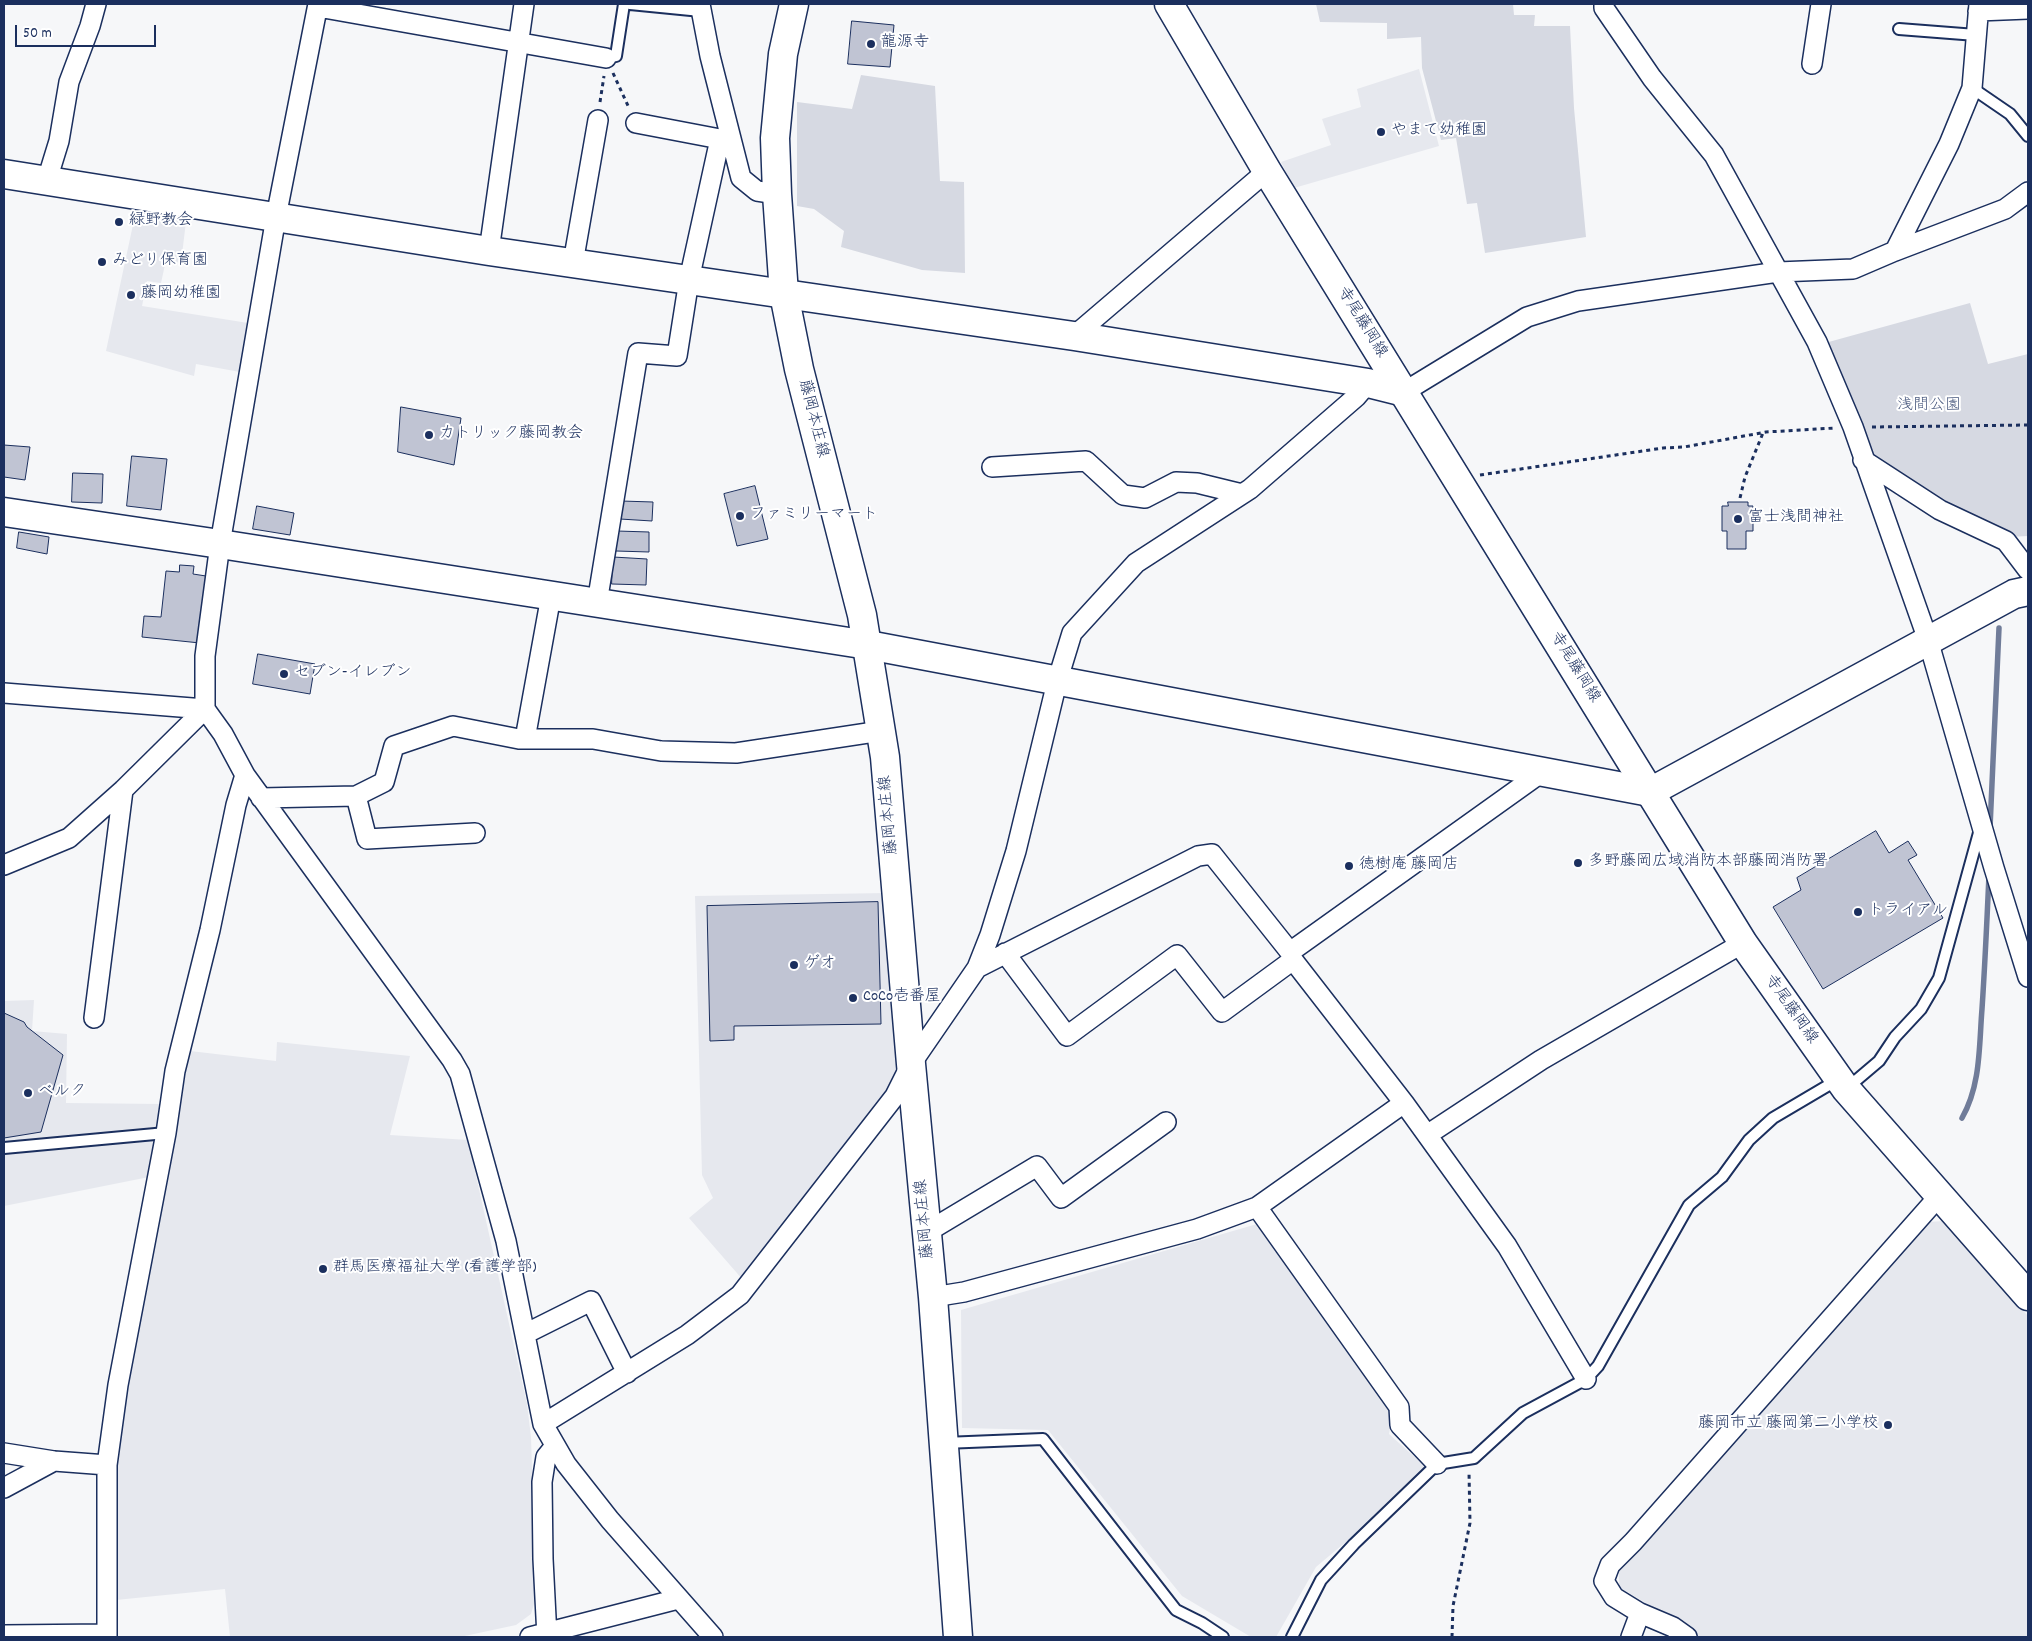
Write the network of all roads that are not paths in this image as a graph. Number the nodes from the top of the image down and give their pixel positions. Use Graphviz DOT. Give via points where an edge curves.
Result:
graph roads {
  1 [pos="96,4"];
  2 [pos="524,4"];
  3 [pos="624,4"];
  4 [pos="630,4"];
  5 [pos="794,4"];
  6 [pos="1169,4"];
  7 [pos="1604,4"];
  8 [pos="1821,4"];
  9 [pos="318,6"];
  10 [pos="701,7"];
  11 [pos="1978,7"];
  12 [pos="2028,9"];
  13 [pos="1899,29"];
  14 [pos="1976,35"];
  15 [pos="519,43"];
  16 [pos="606,58"];
  17 [pos="1812,64"];
  18 [pos="1972,88"];
  19 [pos="598,120"];
  20 [pos="636,123"];
  21 [pos="2028,136"];
  22 [pos="725,138"];
  23 [pos="1267,171"];
  24 [pos="4,174"];
  25 [pos="47,180"];
  26 [pos="2028,192"];
  27 [pos="777,194"];
  28 [pos="276,217"];
  29 [pos="489,251"];
  30 [pos="1895,251"];
  31 [pos="573,263"];
  32 [pos="1778,272"];
  33 [pos="689,280"];
  34 [pos="784,294"];
  35 [pos="1074,336"];
  36 [pos="1368,383"];
  37 [pos="1404,392"];
  38 [pos="1863,460"];
  39 [pos="992,466"];
  40 [pos="1242,494"];
  41 [pos="4,512"];
  42 [pos="220,544"];
  43 [pos="2028,570"];
  44 [pos="2028,591"];
  45 [pos="551,596"];
  46 [pos="597,603"];
  47 [pos="1928,640"];
  48 [pos="868,645"];
  49 [pos="1057,682"];
  50 [pos="4,694"];
  51 [pos="205,709"];
  52 [pos="881,731"];
  53 [pos="525,739"];
  54 [pos="1542,772"];
  55 [pos="245,775"];
  56 [pos="122,790"];
  57 [pos="1650,792"];
  58 [pos="356,796"];
  59 [pos="261,798"];
  60 [pos="1983,828"];
  61 [pos="475,833"];
  62 [pos="4,865"];
  63 [pos="1743,943"];
  64 [pos="1006,953"];
  65 [pos="1292,956"];
  66 [pos="977,968"];
  67 [pos="2028,977"];
  68 [pos="94,1018"];
  69 [pos="911,1064"];
  70 [pos="1842,1084"];
  71 [pos="1404,1103"];
  72 [pos="1166,1122"];
  73 [pos="166,1133"];
  74 [pos="1427,1136"];
  75 [pos="4,1148"];
  76 [pos="1940,1194"];
  77 [pos="1256,1207"];
  78 [pos="927,1232"];
  79 [pos="2028,1296"];
  80 [pos="933,1297"];
  81 [pos="525,1334"];
  82 [pos="627,1373"];
  83 [pos="1586,1379"];
  84 [pos="543,1424"];
  85 [pos="943,1444"];
  86 [pos="555,1446"];
  87 [pos="4,1453"];
  88 [pos="54,1461"];
  89 [pos="1437,1464"];
  90 [pos="107,1465"];
  91 [pos="4,1488"];
  92 [pos="678,1599"];
  93 [pos="1640,1613"];
  94 [pos="4,1635"];
  95 [pos="107,1636"];
  96 [pos="541,1636"];
  97 [pos="713,1637"];
  98 [pos="958,1637"];
  99 [pos="1223,1637"];
  100 [pos="1292,1637"];
  101 [pos="1631,1637"];
  102 [pos="1687,1637"];
  1 -- 25 [label="street" via="68,82 59,142"];
  2 -- 15 [label="street"];
  3 -- 16 [label="lane" via="616,56"];
  4 -- 10 [label="lane"];
  5 -- 27 [label="street, 藤岡本庄線" via="784,54 775,138"];
  6 -- 23 [label="street, 寺尾藤岡線"];
  7 -- 32 [label="street" via="1652,78 1714,155"];
  8 -- 17 [label="street"];
  9 -- 15 [label="street"];
  9 -- 28 [label="street"];
  10 -- 22 [label="street"];
  11 -- 12 [label="street"];
  11 -- 14 [label="street"];
  13 -- 14 [label="lane"];
  14 -- 18 [label="street"];
  15 -- 16 [label="street"];
  15 -- 29 [label="street"];
  18 -- 21 [label="lane" via="2010,114"];
  18 -- 30 [label="street" via="1949,144"];
  19 -- 31 [label="street"];
  20 -- 22 [label="street"];
  22 -- 27 [label="street" via="741,178 757,191"];
  22 -- 33 [label="street"];
  23 -- 35 [label="street"];
  23 -- 37 [label="street, 寺尾藤岡線"];
  24 -- 25 [label="street"];
  25 -- 28 [label="street"];
  26 -- 30 [label="street" via="2005,209"];
  27 -- 34 [label="street, 藤岡本庄線"];
  28 -- 29 [label="street"];
  28 -- 42 [label="street"];
  29 -- 31 [label="street"];
  30 -- 32 [label="street" via="1853,269"];
  31 -- 33 [label="street"];
  32 -- 37 [label="street" via="1578,301 1535,314"];
  32 -- 38 [label="street" via="1817,342 1853,427"];
  33 -- 34 [label="street"];
  33 -- 46 [label="street" via="677,356 638,353"];
  34 -- 35 [label="street"];
  34 -- 48 [label="street, 藤岡本庄線" via="799,369"];
  35 -- 36 [label="street"];
  36 -- 37 [label="street"];
  36 -- 40 [label="street" via="1356,397"];
  37 -- 57 [label="street, 寺尾藤岡線"];
  38 -- 43 [label="street" via="1940,510 2006,541"];
  38 -- 47 [label="street"];
  39 -- 40 [label="street" via="1086,461 1123,495 1144,498 1176,482 1197,483"];
  40 -- 49 [label="street" via="1136,563 1072,633"];
  41 -- 42 [label="street"];
  42 -- 45 [label="street"];
  42 -- 51 [label="street" via="205,656"];
  44 -- 47 [label="street" via="2014,594"];
  45 -- 46 [label="street"];
  45 -- 53 [label="street"];
  46 -- 48 [label="street"];
  47 -- 57 [label="street"];
  47 -- 60 [label="street"];
  48 -- 49 [label="street"];
  48 -- 52 [label="street, 藤岡本庄線"];
  49 -- 54 [label="street"];
  49 -- 66 [label="street" via="1016,851"];
  50 -- 51 [label="street"];
  51 -- 55 [label="street"];
  51 -- 56 [label="street"];
  52 -- 53 [label="street" via="736,753 661,751 593,739"];
  52 -- 69 [label="street, 藤岡本庄線"];
  53 -- 58 [label="street" via="453,726 394,746 384,782"];
  54 -- 57 [label="street"];
  54 -- 65 [label="street"];
  55 -- 59 [label="street"];
  55 -- 73 [label="street" via="175,1071"];
  56 -- 62 [label="street" via="69,838"];
  56 -- 68 [label="street"];
  57 -- 63 [label="street, 寺尾藤岡線"];
  58 -- 59 [label="street"];
  58 -- 61 [label="street" via="367,839"];
  59 -- 81 [label="street" via="460,1074 506,1241"];
  60 -- 67 [label="street"];
  60 -- 70 [label="lane" via="1939,978 1921,1009 1895,1037 1879,1061"];
  63 -- 70 [label="street, 寺尾藤岡線"];
  63 -- 74 [label="street" via="1541,1060"];
  64 -- 65 [label="street" via="1198,856 1212,854"];
  64 -- 65 [label="street" via="1067,1036 1177,955 1222,1012"];
  64 -- 66 [label="street"];
  65 -- 71 [label="street"];
  66 -- 69 [label="street"];
  69 -- 78 [label="street, 藤岡本庄線"];
  69 -- 82 [label="street" via="895,1096 740,1296"];
  70 -- 76 [label="street, 寺尾藤岡線"];
  70 -- 83 [label="lane" via="1773,1118 1750,1140 1722,1177 1689,1205 1598,1366"];
  71 -- 74 [label="street"];
  71 -- 77 [label="street"];
  72 -- 78 [label="street" via="1061,1198 1036,1166"];
  73 -- 75 [label="lane"];
  73 -- 90 [label="street" via="118,1385"];
  74 -- 83 [label="street" via="1507,1246"];
  76 -- 79 [label="street, 寺尾藤岡線"];
  76 -- 93 [label="street" via="1610,1565 1604,1581 1614,1597"];
  77 -- 80 [label="street" via="1197,1230 964,1292"];
  77 -- 89 [label="street" via="1399,1407 1400,1425"];
  78 -- 80 [label="street, 藤岡本庄線"];
  80 -- 85 [label="street, 藤岡本庄線"];
  81 -- 82 [label="street" via="591,1301"];
  81 -- 84 [label="street"];
  82 -- 84 [label="street"];
  83 -- 89 [label="lane" via="1523,1413 1474,1458"];
  84 -- 86 [label="street"];
  85 -- 98 [label="street, 藤岡本庄線"];
  85 -- 99 [label="lane" via="1043,1439 1176,1610"];
  86 -- 92 [label="street" via="610,1520"];
  86 -- 96 [label="street" via="546,1457 542,1482"];
  87 -- 88 [label="street"];
  88 -- 90 [label="street"];
  88 -- 91 [label="street"];
  89 -- 100 [label="lane" via="1321,1580"];
  90 -- 95 [label="street"];
  92 -- 96 [label="street"];
  92 -- 97 [label="street"];
  93 -- 101 [label="street"];
  93 -- 102 [label="street" via="1673,1627"];
  94 -- 95 [label="street"];
}
